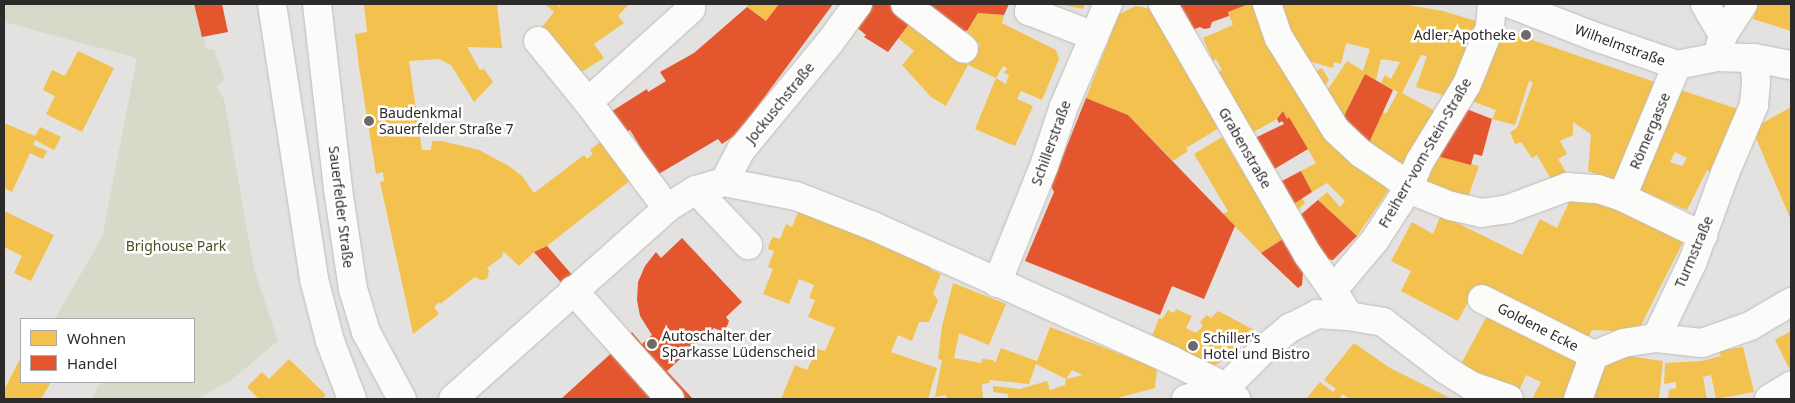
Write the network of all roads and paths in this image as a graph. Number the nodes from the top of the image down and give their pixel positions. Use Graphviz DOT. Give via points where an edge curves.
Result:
graph roads {
  1 [pos="272,4"];
  2 [pos="317,4"];
  3 [pos="858,4"];
  4 [pos="905,4"];
  5 [pos="1032,4"];
  6 [pos="1108,4"];
  7 [pos="1163,4"];
  8 [pos="1267,4"];
  9 [pos="1492,4"];
  10 [pos="1512,4"];
  11 [pos="1705,4"];
  12 [pos="1743,4"];
  13 [pos="691,9"];
  14 [pos="1094,36"];
  15 [pos="538,42"];
  16 [pos="1720,46"];
  17 [pos="964,49"];
  18 [pos="1754,58"];
  19 [pos="1677,65"];
  20 [pos="1791,65"];
  21 [pos="588,102"];
  22 [pos="724,182"];
  23 [pos="1408,189"];
  24 [pos="696,190"];
  25 [pos="1622,198"];
  26 [pos="667,208"];
  27 [pos="1703,236"];
  28 [pos="748,245"];
  29 [pos="997,282"];
  30 [pos="573,290"];
  31 [pos="1333,290"];
  32 [pos="1482,299"];
  33 [pos="1791,302"];
  34 [pos="1349,316"];
  35 [pos="1656,338"];
  36 [pos="1594,354"];
  37 [pos="1791,386"];
  38 [pos="1231,393"];
  39 [pos="352,399"];
  40 [pos="402,399"];
  41 [pos="453,399"];
  42 [pos="670,399"];
  43 [pos="1186,399"];
  44 [pos="1509,399"];
  45 [pos="1578,399"];
  46 [pos="1769,399"];
  1 -- 39 [label="street" via="314,279 330,341"];
  2 -- 40 [label="street, Sauerfelder Straße" via="353,290 366,332"];
  3 -- 22 [label="street, Jockuschstraße" via="741,150"];
  4 -- 17 [label="street"];
  5 -- 14 [label="street" via="1029,11"];
  6 -- 14 [label="street, Schillerstraße"];
  7 -- 31 [label="street, Grabenstraße" via="1308,255"];
  8 -- 23 [label="street" via="1279,38 1336,130"];
  9 -- 23 [label="street, Freiherr-vom-Stein-Straße" via="1490,26 1467,84 1420,160"];
  10 -- 19 [label="street, Wilhelmstraße"];
  11 -- 16 [label="street"];
  12 -- 16 [label="street"];
  13 -- 21 [label="street"];
  14 -- 29 [label="street, Schillerstraße"];
  15 -- 21 [label="street"];
  16 -- 18 [label="street, Wilhelmstraße"];
  16 -- 19 [label="street, Wilhelmstraße"];
  18 -- 20 [label="street, Wilhelmstraße"];
  18 -- 27 [label="street, Turmstraße" via="1754,104"];
  19 -- 25 [label="street, Römergasse"];
  21 -- 26 [label="street"];
  22 -- 24 [label="street"];
  22 -- 29 [label="street" via="796,196 873,226"];
  23 -- 25 [label="street" via="1451,206 1481,213 1508,209 1567,188 1598,189"];
  23 -- 31 [label="street, Freiherr-vom-Stein-Straße" via="1375,240"];
  24 -- 26 [label="street"];
  24 -- 28 [label="street"];
  25 -- 27 [label="street"];
  26 -- 30 [label="street"];
  27 -- 35 [label="street, Turmstraße"];
  29 -- 38 [label="street"];
  30 -- 41 [label="street"];
  30 -- 42 [label="street"];
  31 -- 34 [label="street"];
  32 -- 36 [label="street, Goldene Ecke"];
  33 -- 35 [label="street" via="1750,326 1702,343"];
  34 -- 38 [label="street" via="1317,314 1301,320 1261,352"];
  34 -- 44 [label="street" via="1382,322 1472,386"];
  35 -- 36 [label="street" via="1624,343"];
  36 -- 45 [label="street"];
  37 -- 46 [label="street"];
  38 -- 43 [label="street"];
}
